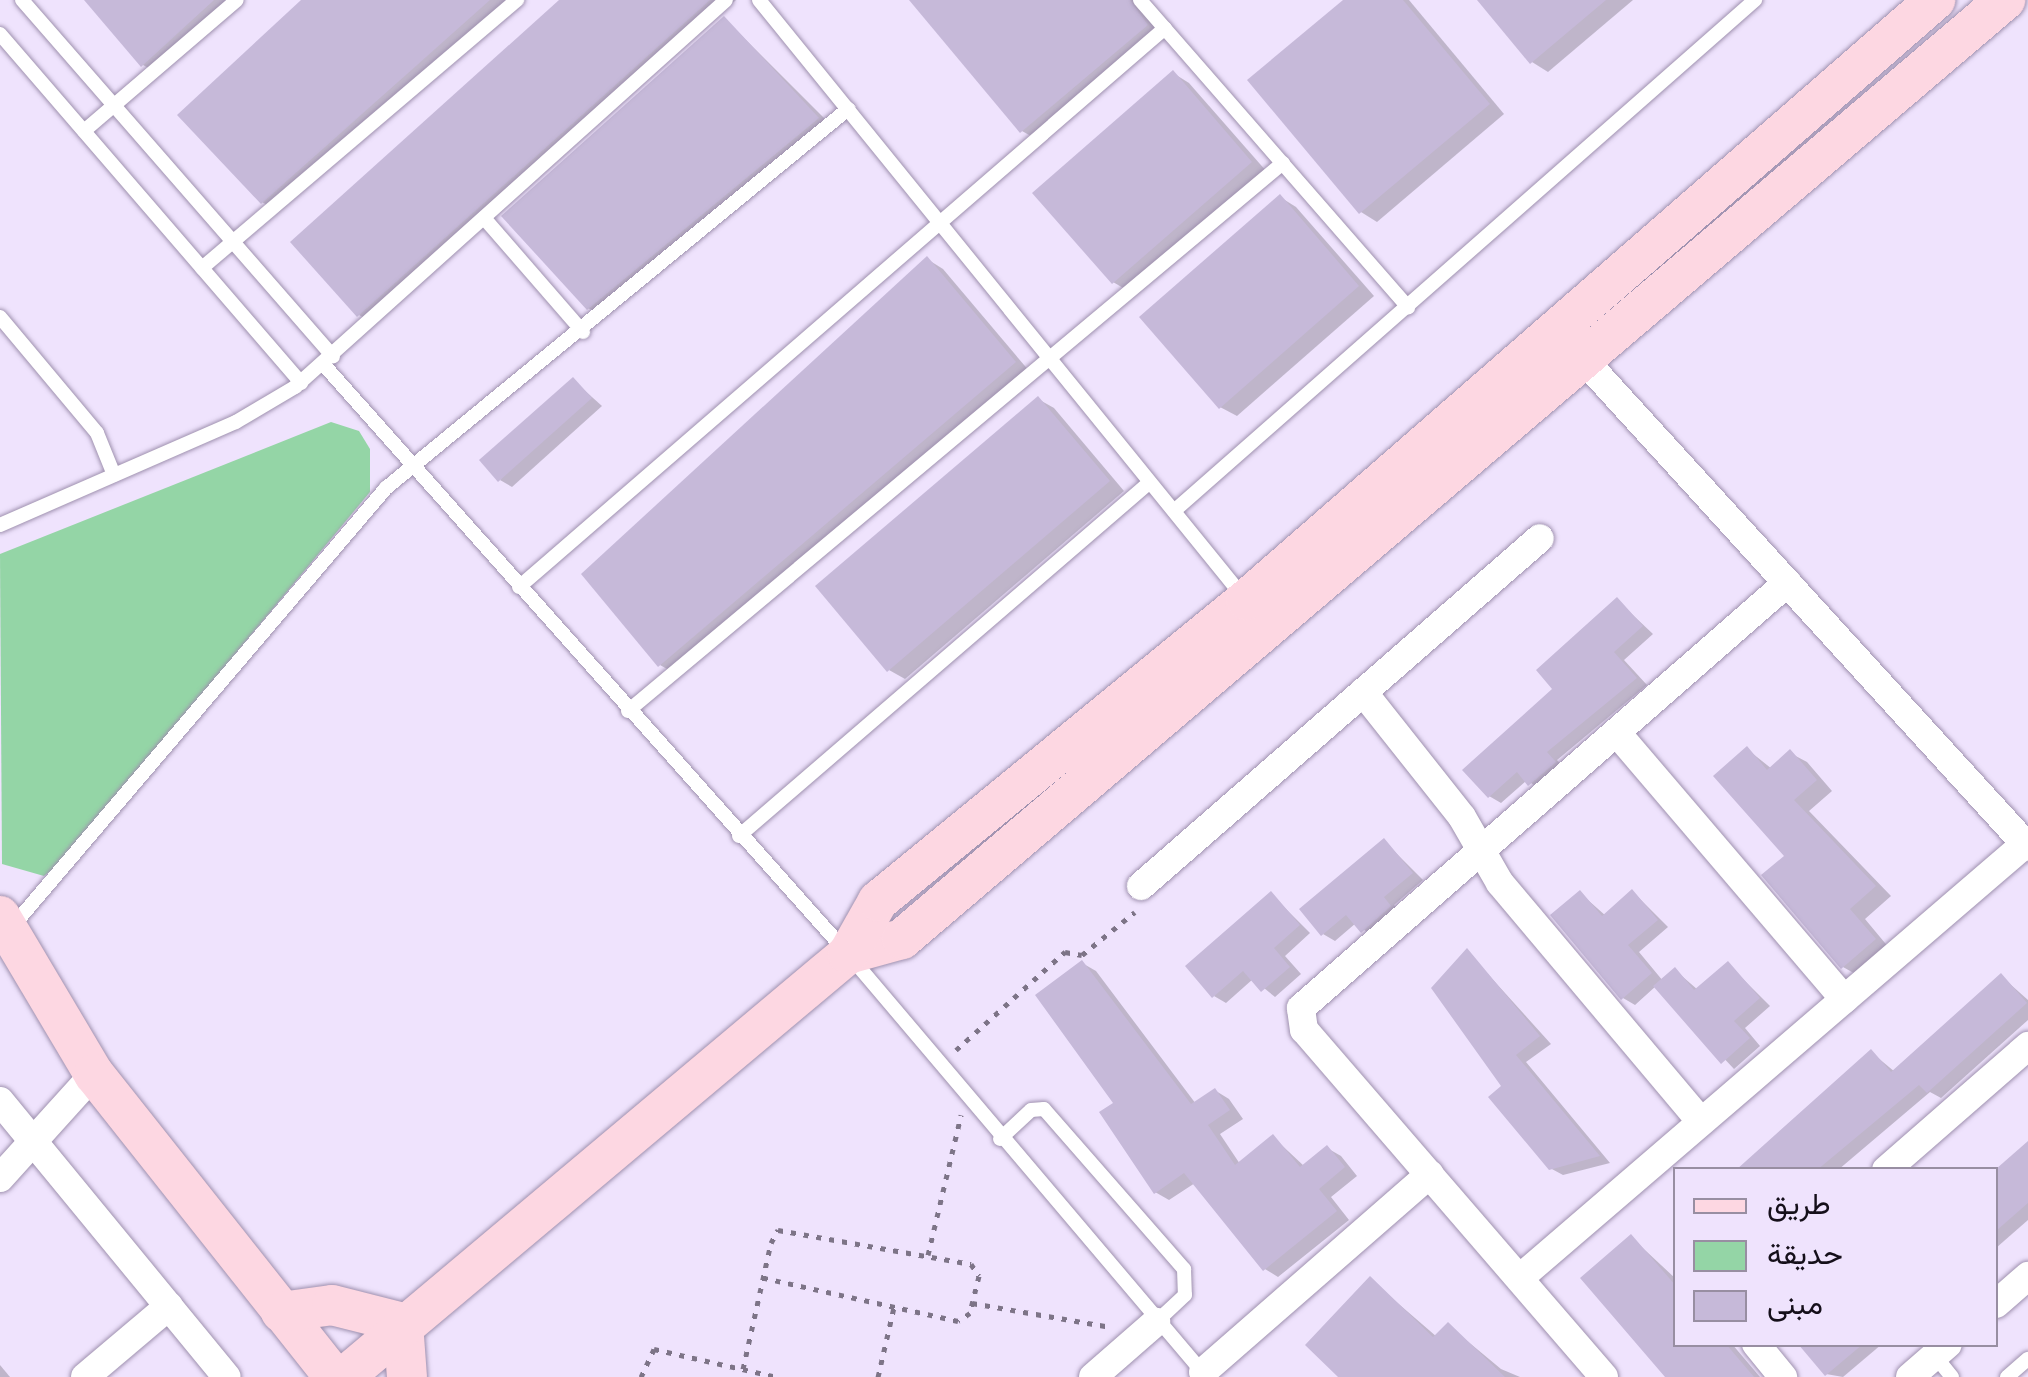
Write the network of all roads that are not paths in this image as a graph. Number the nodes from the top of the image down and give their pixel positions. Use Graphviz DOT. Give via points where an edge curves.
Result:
graph roads {
  1 [pos="22,0"];
  2 [pos="236,0"];
  3 [pos="517,0"];
  4 [pos="726,0"];
  5 [pos="759,0"];
  6 [pos="1140,0"];
  7 [pos="1755,0"];
  8 [pos="1935,0"];
  9 [pos="2005,0"];
  10 [pos="1165,28"];
  11 [pos="0,34"];
  12 [pos="114,106"];
  13 [pos="848,109"];
  14 [pos="84,131"];
  15 [pos="1283,163"];
  16 [pos="484,218"];
  17 [pos="937,219"];
  18 [pos="233,242"];
  19 [pos="202,268"];
  20 [pos="1408,307"];
  21 [pos="0,317"];
  22 [pos="583,332"];
  23 [pos="1046,354"];
  24 [pos="1583,359"];
  25 [pos="329,360"];
  26 [pos="301,383"];
  27 [pos="410,466"];
  28 [pos="114,475"];
  29 [pos="1150,482"];
  30 [pos="1174,511"];
  31 [pos="0,524"];
  32 [pos="1540,538"];
  33 [pos="1788,583"];
  34 [pos="519,587"];
  35 [pos="1246,600"];
  36 [pos="1363,692"];
  37 [pos="628,710"];
  38 [pos="1617,733"];
  39 [pos="738,836"];
  40 [pos="2026,845"];
  41 [pos="1482,851"];
  42 [pos="1141,886"];
  43 [pos="4,924"];
  44 [pos="848,954"];
  45 [pos="1844,999"];
  46 [pos="2025,1055"];
  47 [pos="94,1074"];
  48 [pos="0,1101"];
  49 [pos="1701,1122"];
  50 [pos="1000,1139"];
  51 [pos="36,1144"];
  52 [pos="1890,1167"];
  53 [pos="1430,1174"];
  54 [pos="0,1178"];
  55 [pos="2028,1276"];
  56 [pos="1520,1278"];
  57 [pos="1998,1302"];
  58 [pos="169,1306"];
  59 [pos="281,1312"];
  60 [pos="404,1323"];
  61 [pos="1150,1328"];
  62 [pos="1758,1347"];
  63 [pos="1945,1359"];
  64 [pos="2028,1359"];
  65 [pos="1205,1375"];
  66 [pos="85,1377"];
  67 [pos="227,1377"];
  68 [pos="334,1377"];
  69 [pos="344,1377"];
  70 [pos="407,1377"];
  71 [pos="1093,1377"];
  72 [pos="1604,1377"];
  73 [pos="1783,1377"];
  74 [pos="1910,1377"];
  75 [pos="2007,1377"];
  1 -- 12 [label="lane"];
  2 -- 12 [label="lane"];
  3 -- 18 [label="lane"];
  4 -- 16 [label="lane"];
  5 -- 13 [label="lane"];
  6 -- 10 [label="lane"];
  7 -- 20 [label="lane"];
  8 -- 35 [label="main road"];
  9 -- 24 [label="main road"];
  10 -- 15 [label="lane"];
  10 -- 17 [label="lane"];
  11 -- 14 [label="lane"];
  12 -- 14 [label="lane"];
  12 -- 18 [label="lane"];
  13 -- 17 [label="lane"];
  13 -- 22 [label="lane"];
  14 -- 19 [label="lane"];
  15 -- 20 [label="lane"];
  15 -- 23 [label="lane"];
  16 -- 22 [label="lane"];
  16 -- 25 [label="lane"];
  17 -- 23 [label="lane"];
  17 -- 34 [label="lane"];
  18 -- 19 [label="lane"];
  18 -- 25 [label="lane"];
  19 -- 26 [label="lane"];
  20 -- 30 [label="lane"];
  21 -- 28 [label="lane" via="98,434"];
  22 -- 27 [label="lane"];
  23 -- 29 [label="lane"];
  23 -- 37 [label="lane"];
  24 -- 33 [label="street"];
  24 -- 44 [label="main road" via="902,939"];
  25 -- 26 [label="lane"];
  25 -- 27 [label="lane"];
  26 -- 28 [label="lane" via="256,413"];
  27 -- 34 [label="lane"];
  27 -- 43 [label="lane"];
  28 -- 31 [label="lane"];
  29 -- 30 [label="lane"];
  29 -- 39 [label="lane"];
  30 -- 35 [label="lane"];
  32 -- 36 [label="street"];
  33 -- 38 [label="street"];
  33 -- 40 [label="street"];
  34 -- 37 [label="lane"];
  35 -- 44 [label="main road" via="878,901"];
  36 -- 41 [label="street"];
  36 -- 42 [label="street"];
  37 -- 39 [label="lane"];
  38 -- 41 [label="street"];
  38 -- 45 [label="street"];
  39 -- 44 [label="lane"];
  40 -- 45 [label="street"];
  41 -- 49 [label="street" via="1500,883"];
  41 -- 53 [label="street" via="1300,1008 1304,1030"];
  43 -- 47 [label="main road"];
  44 -- 50 [label="lane"];
  44 -- 60 [label="main road"];
  45 -- 49 [label="street"];
  46 -- 52 [label="street"];
  47 -- 51 [label="street"];
  47 -- 59 [label="main road"];
  48 -- 51 [label="street"];
  49 -- 56 [label="street"];
  50 -- 61 [label="lane"];
  50 -- 61 [label="lane" via="1030,1110 1044,1109 1184,1269 1185,1295"];
  51 -- 54 [label="street"];
  51 -- 58 [label="street"];
  53 -- 56 [label="street"];
  53 -- 65 [label="street"];
  55 -- 57 [label="street"];
  56 -- 72 [label="street"];
  58 -- 66 [label="street"];
  58 -- 67 [label="street"];
  59 -- 60 [label="main road" via="332,1305"];
  59 -- 68 [label="main road"];
  60 -- 69 [label="main road"];
  60 -- 70 [label="main road"];
  61 -- 65 [label="lane"];
  61 -- 71 [label="street"];
  62 -- 73 [label="street"];
  63 -- 74 [label="street"];
  64 -- 75 [label="lane"];
}
